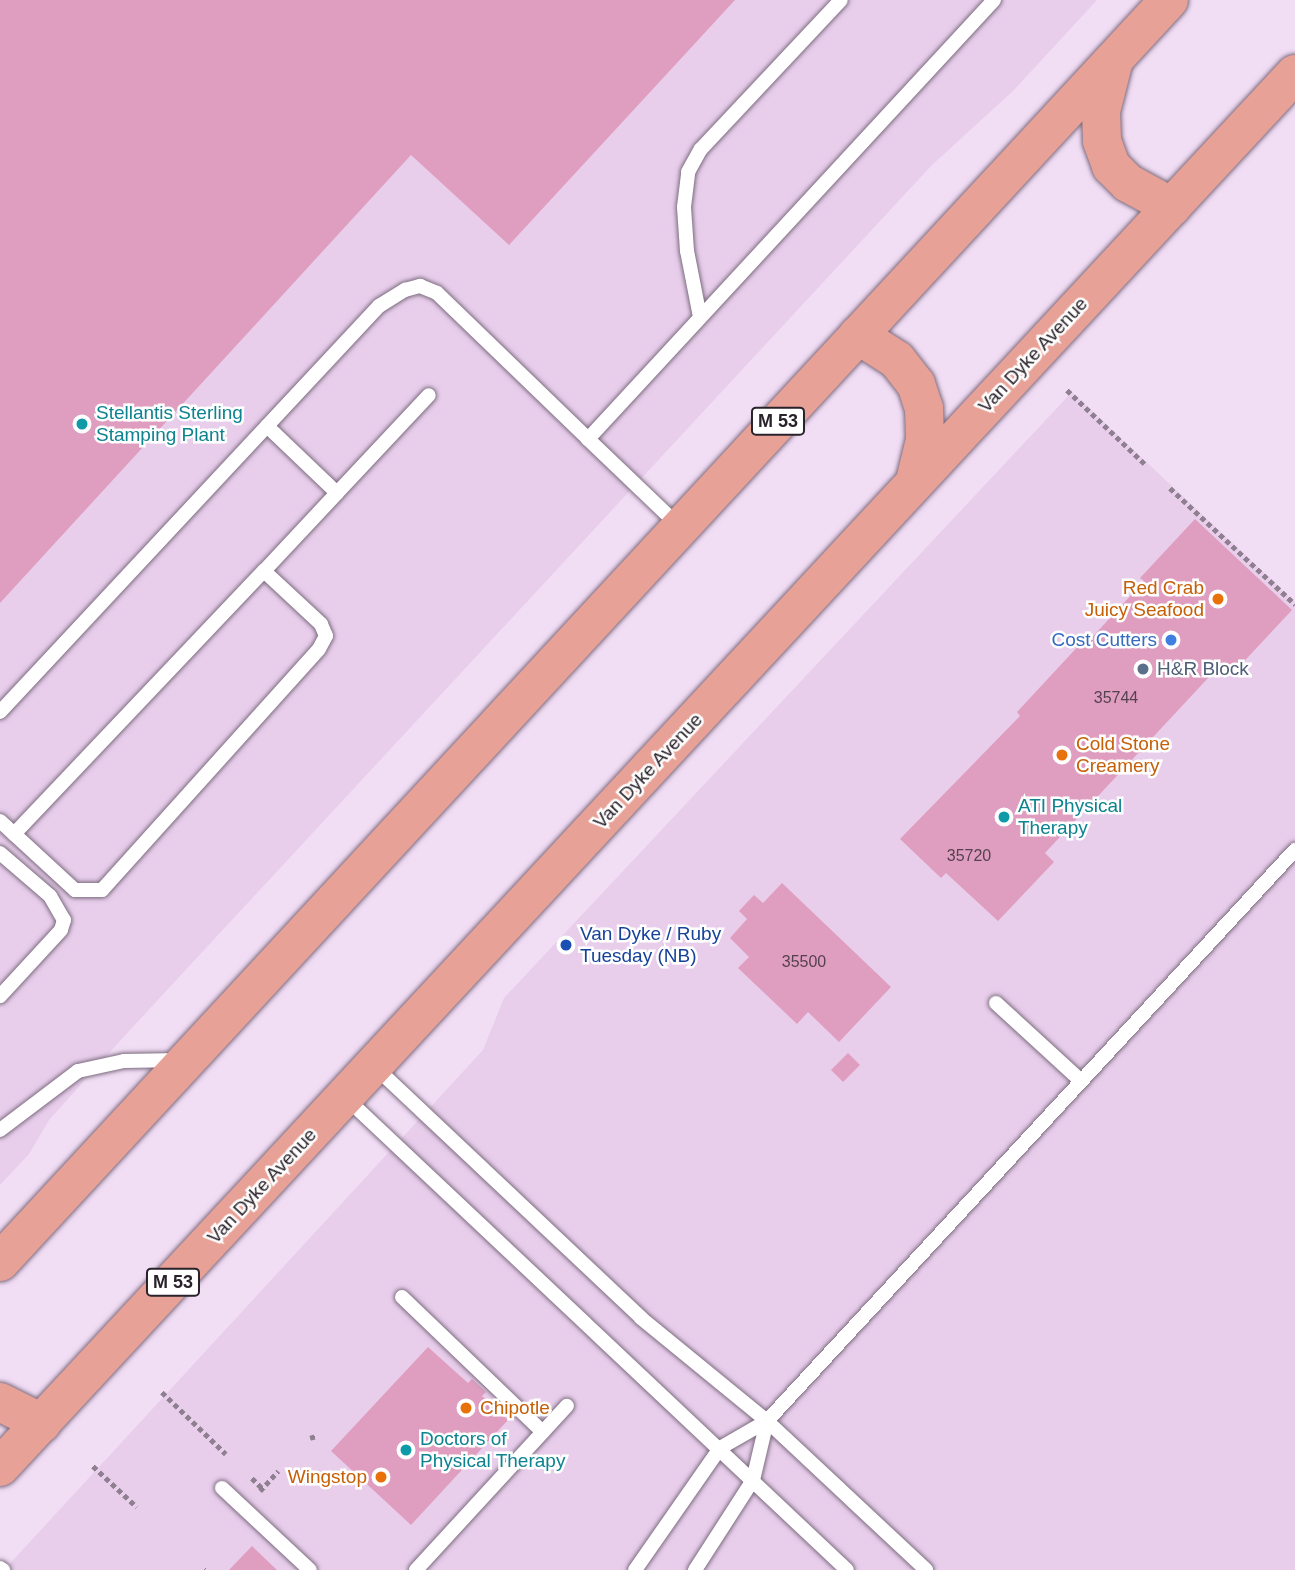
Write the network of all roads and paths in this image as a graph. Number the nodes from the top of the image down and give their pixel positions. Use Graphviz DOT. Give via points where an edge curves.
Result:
graph roads {
  1 [pos="841,0"];
  2 [pos="994,0"];
  3 [pos="1169,0"];
  4 [pos="1115,58"];
  5 [pos="1295,74"];
  6 [pos="1172,207"];
  7 [pos="700,317"];
  8 [pos="858,335"];
  9 [pos="1067,390"];
  10 [pos="429,395"];
  11 [pos="267,426"];
  12 [pos="587,439"];
  13 [pos="1145,464"];
  14 [pos="915,481"];
  15 [pos="1170,488"];
  16 [pos="337,493"];
  17 [pos="680,527"];
  18 [pos="264,571"];
  19 [pos="1295,604"];
  20 [pos="0,712"];
  21 [pos="0,821"];
  22 [pos="14,834"];
  23 [pos="1295,850"];
  24 [pos="0,853"];
  25 [pos="0,996"];
  26 [pos="996,1003"];
  27 [pos="187,1060"];
  28 [pos="374,1066"];
  29 [pos="1080,1080"];
  30 [pos="345,1097"];
  31 [pos="0,1130"];
  32 [pos="0,1262"];
  33 [pos="402,1297"];
  34 [pos="162,1392"];
  35 [pos="0,1402"];
  36 [pos="567,1406"];
  37 [pos="767,1421"];
  38 [pos="42,1423"];
  39 [pos="543,1432"];
  40 [pos="316,1436"];
  41 [pos="310,1438"];
  42 [pos="720,1448"];
  43 [pos="226,1454"];
  44 [pos="93,1466"];
  45 [pos="0,1467"];
  46 [pos="278,1471"];
  47 [pos="252,1478"];
  48 [pos="753,1480"];
  49 [pos="222,1488"];
  50 [pos="137,1507"];
  51 [pos="310,1570"];
  52 [pos="416,1570"];
  53 [pos="635,1570"];
  54 [pos="695,1570"];
  55 [pos="847,1570"];
  56 [pos="926,1570"];
  1 -- 7 [label="lane" via="701,149 688,172 684,207 687,251"];
  2 -- 7 [label="lane"];
  3 -- 4 [label="main road, M 53"];
  4 -- 6 [label="main road" via="1101,111 1102,141 1111,166 1128,183"];
  4 -- 8 [label="main road, M 53"];
  5 -- 6 [label="main road, Van Dyke Avenue / M 53"];
  6 -- 14 [label="main road, Van Dyke Avenue / M 53"];
  7 -- 12 [label="lane"];
  8 -- 14 [label="main road" via="897,360 915,384 924,408 925,439"];
  8 -- 17 [label="main road, M 53"];
  9 -- 13 [label="path"];
  10 -- 16 [label="lane"];
  11 -- 12 [label="lane" via="379,306 420,286 437,293"];
  11 -- 16 [label="lane"];
  11 -- 20 [label="lane"];
  12 -- 17 [label="lane"];
  14 -- 28 [label="main road, Van Dyke Avenue / M 53"];
  15 -- 19 [label="path"];
  16 -- 18 [label="lane"];
  17 -- 27 [label="main road, M 53"];
  18 -- 22 [label="lane"];
  18 -- 22 [label="lane" via="321,624 326,636 102,890 75,890"];
  21 -- 22 [label="lane"];
  23 -- 29 [label="lane"];
  24 -- 25 [label="lane" via="50,896 64,920 61,930"];
  26 -- 29 [label="lane"];
  27 -- 31 [label="lane" via="124,1060 78,1071"];
  27 -- 32 [label="main road, M 53"];
  28 -- 30 [label="main road, Van Dyke Avenue / M 53"];
  28 -- 37 [label="lane" via="641,1318"];
  29 -- 37 [label="lane"];
  30 -- 38 [label="main road, Van Dyke Avenue / M 53"];
  30 -- 42 [label="lane"];
  33 -- 39 [label="lane"];
  34 -- 43 [label="path"];
  35 -- 38 [label="main road"];
  36 -- 39 [label="lane"];
  37 -- 42 [label="lane"];
  37 -- 48 [label="lane"];
  37 -- 56 [label="lane"];
  38 -- 45 [label="main road, Van Dyke Avenue / M 53"];
  39 -- 52 [label="lane"];
  40 -- 41 [label="path"];
  42 -- 48 [label="lane"];
  42 -- 53 [label="lane"];
  44 -- 50 [label="path"];
  46 -- 47 [label="path" via="260,1490"];
  48 -- 54 [label="lane"];
  48 -- 55 [label="lane"];
  49 -- 51 [label="lane"];
}
